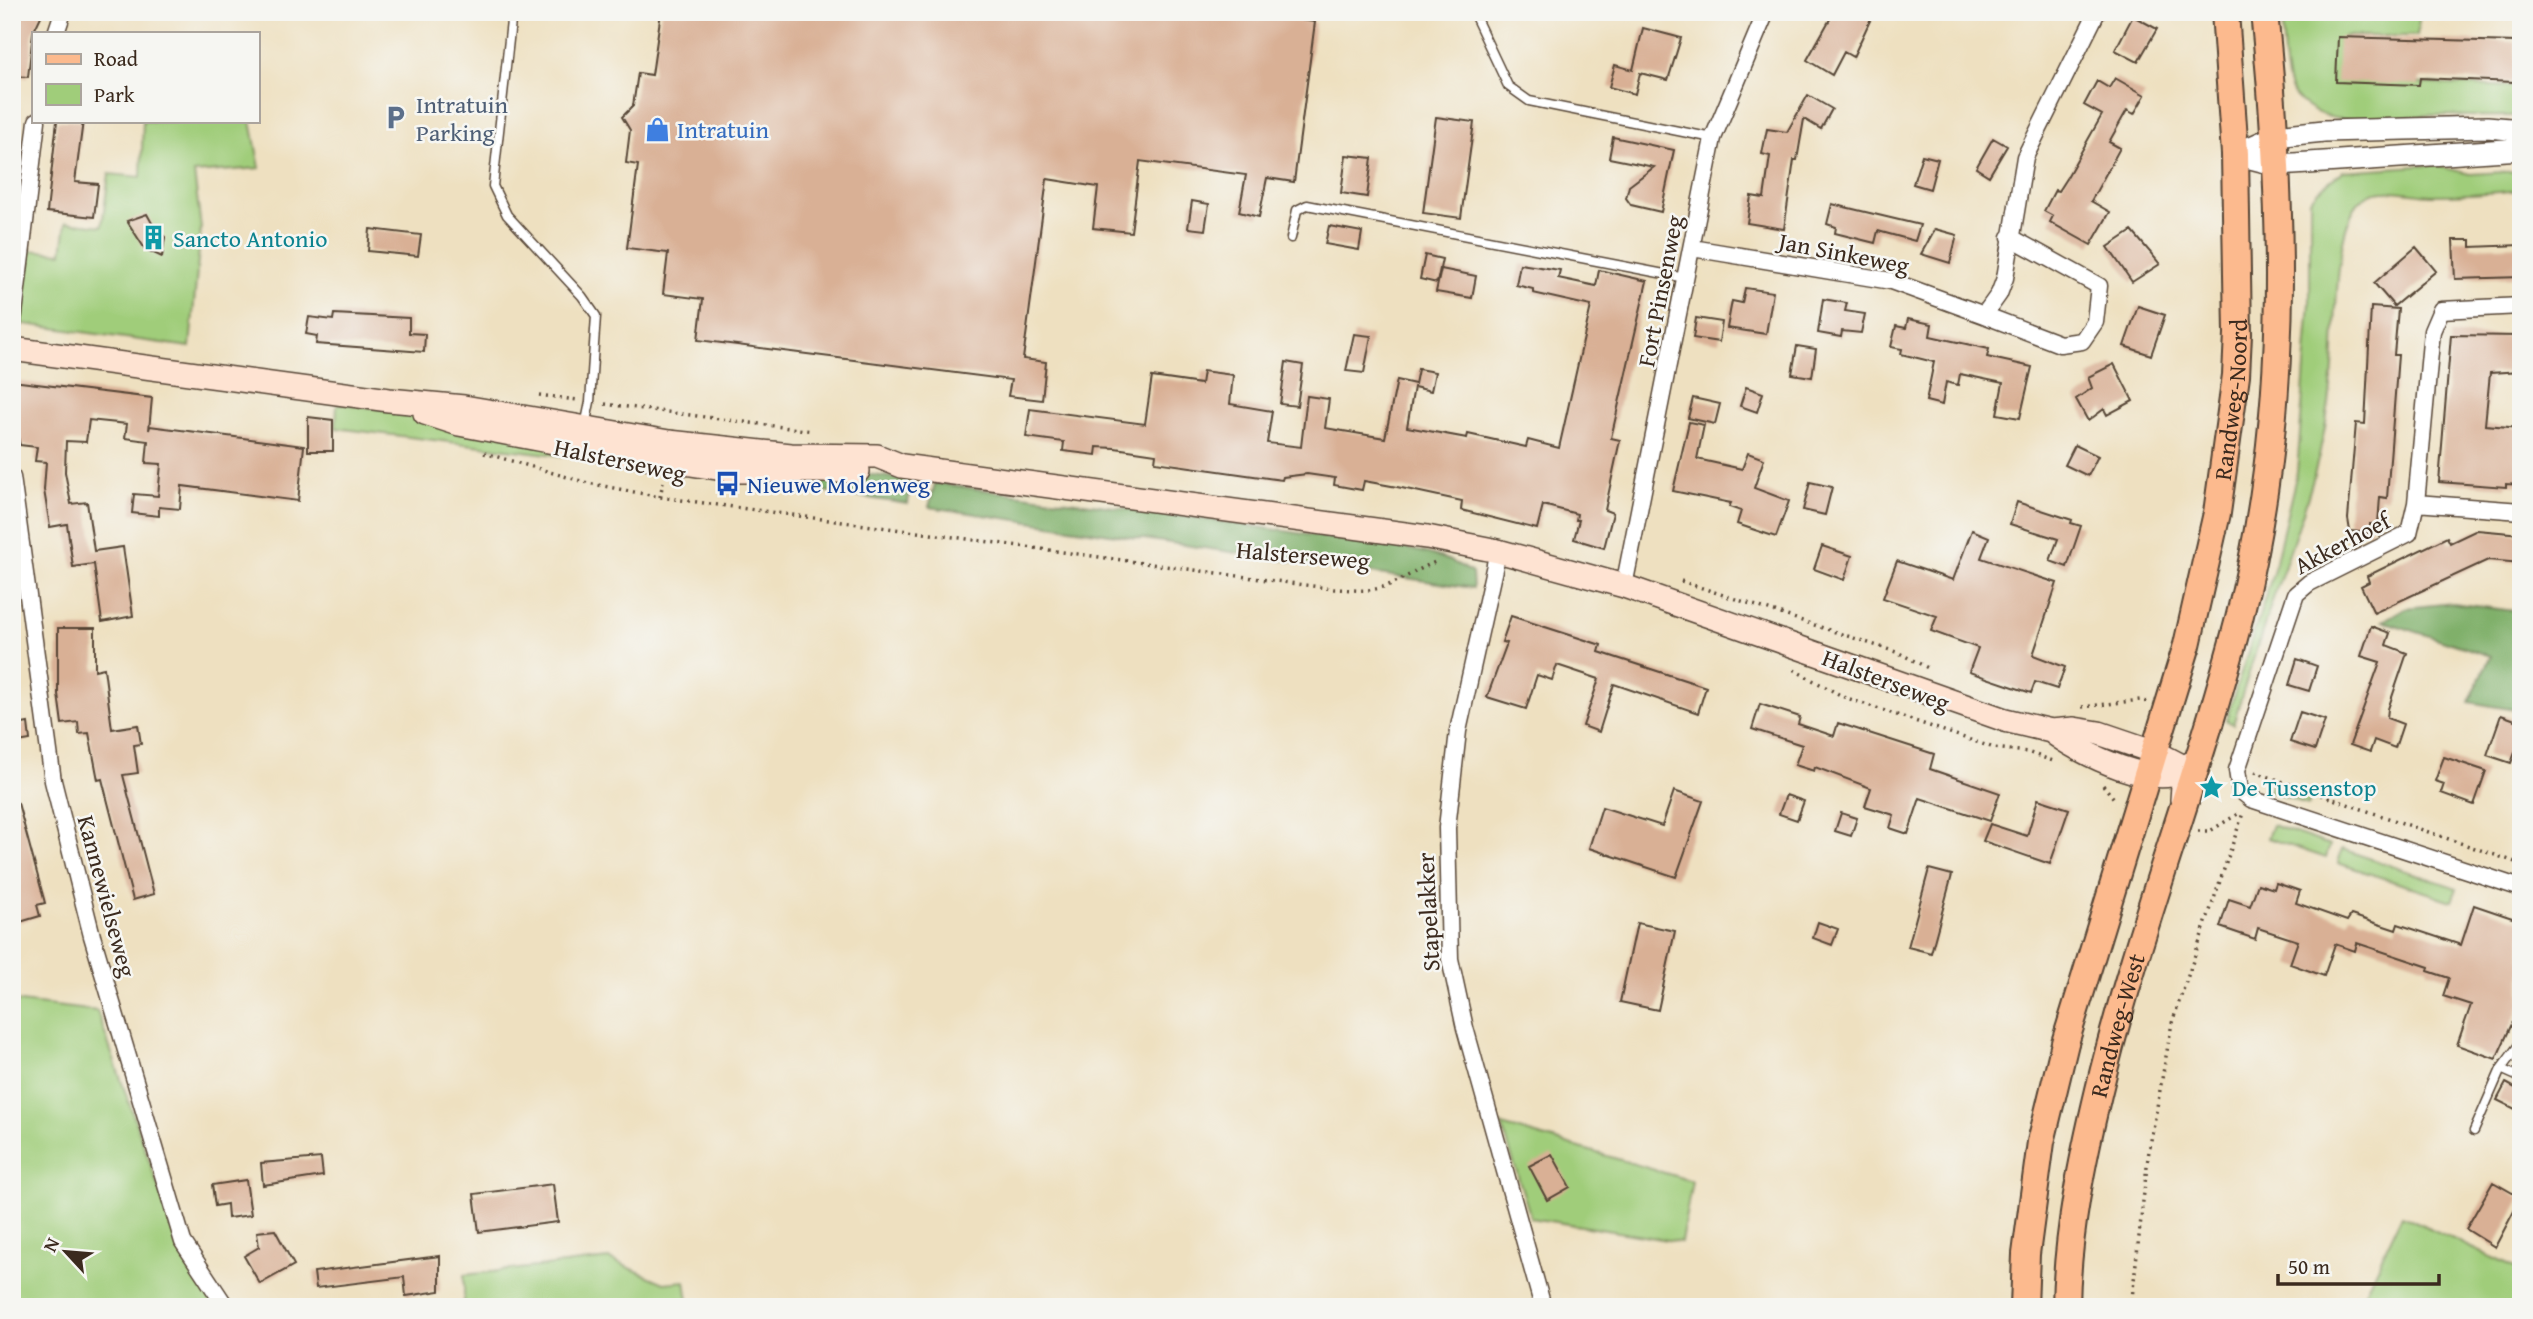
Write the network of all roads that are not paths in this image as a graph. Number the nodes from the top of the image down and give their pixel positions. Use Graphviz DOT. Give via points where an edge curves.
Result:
graph roads {
  1 [pos="63,12"];
  2 [pos="512,12"];
  3 [pos="1473,12"];
  4 [pos="1766,12"];
  5 [pos="2097,12"];
  6 [pos="2224,12"];
  7 [pos="2264,12"];
  8 [pos="56,32"];
  9 [pos="37,122"];
  10 [pos="2521,130"];
  11 [pos="2276,136"];
  12 [pos="1713,138"];
  13 [pos="2521,149"];
  14 [pos="2235,155"];
  15 [pos="2278,165"];
  16 [pos="2010,237"];
  17 [pos="1291,238"];
  18 [pos="1692,248"];
  19 [pos="1685,278"];
  20 [pos="2521,306"];
  21 [pos="1984,315"];
  22 [pos="12,331"];
  23 [pos="12,349"];
  24 [pos="582,438"];
  25 [pos="12,478"];
  26 [pos="2416,503"];
  27 [pos="2521,512"];
  28 [pos="1498,551"];
  29 [pos="1624,586"];
  30 [pos="2200,750"];
  31 [pos="2151,764"];
  32 [pos="2180,771"];
  33 [pos="2179,819"];
  34 [pos="2521,888"];
  35 [pos="2521,1042"];
  36 [pos="2501,1069"];
  37 [pos="2521,1079"];
  38 [pos="2474,1130"];
  39 [pos="226,1307"];
  40 [pos="1543,1307"];
  41 [pos="2024,1307"];
  42 [pos="2066,1307"];
  1 -- 8 [label="street"];
  2 -- 24 [label="lane" via="493,186 507,215 596,316 590,402"];
  3 -- 12 [label="lane" via="1508,86 1529,101"];
  4 -- 12 [label="street, Fort Pinsenweg"];
  5 -- 16 [label="street" via="2025,157"];
  6 -- 14 [label="main road, Randweg-Noord"];
  7 -- 11 [label="main road, Randweg-Noord"];
  9 -- 22 [label="street"];
  10 -- 11 [label="street" via="2433,128"];
  11 -- 14 [label="street"];
  11 -- 15 [label="main road, Randweg-Noord"];
  12 -- 18 [label="street, Fort Pinsenweg"];
  13 -- 15 [label="street"];
  14 -- 15 [label="street"];
  14 -- 31 [label="main road, Randweg-Noord" via="2236,374 2217,513 2169,710"];
  15 -- 30 [label="main road, Randweg-Noord" via="2280,341 2274,427 2248,582"];
  16 -- 21 [label="street" via="2005,278"];
  16 -- 21 [label="street, Jan Sinkeweg" via="2099,286 2095,322 2082,341 2060,344"];
  17 -- 19 [label="lane" via="1297,210 1307,205"];
  18 -- 19 [label="street, Fort Pinsenweg"];
  18 -- 21 [label="street, Jan Sinkeweg" via="1891,281"];
  19 -- 29 [label="street, Fort Pinsenweg"];
  20 -- 26 [label="street, Akkerhoef" via="2441,310 2432,331"];
  23 -- 24 [label="main road, Halsterseweg" via="389,400 459,424"];
  24 -- 28 [label="main road, Halsterseweg" via="736,471 874,471 902,466 1427,537"];
  25 -- 39 [label="street, Kannewielseweg" via="54,781 92,936 183,1241"];
  26 -- 27 [label="street"];
  26 -- 34 [label="street, Akkerhoef" via="2409,533 2309,583 2296,594 2237,770 2240,790 2248,805"];
  28 -- 29 [label="main road, Halsterseweg"];
  28 -- 40 [label="street, Stapelakker" via="1458,731 1447,828 1450,959"];
  29 -- 31 [label="main road, Halsterseweg" via="2005,720 2051,731 2099,733"];
  30 -- 32 [label="main road"];
  30 -- 33 [label="main road, Randweg-West"];
  31 -- 32 [label="main road, Halsterseweg" via="2178,764"];
  31 -- 41 [label="main road, Randweg-West" via="2065,1043 2041,1142"];
  32 -- 33 [label="main road"];
  33 -- 42 [label="main road, Randweg-West" via="2123,994 2084,1152"];
  35 -- 36 [label="lane"];
  36 -- 37 [label="lane"];
  36 -- 38 [label="lane"];
}
